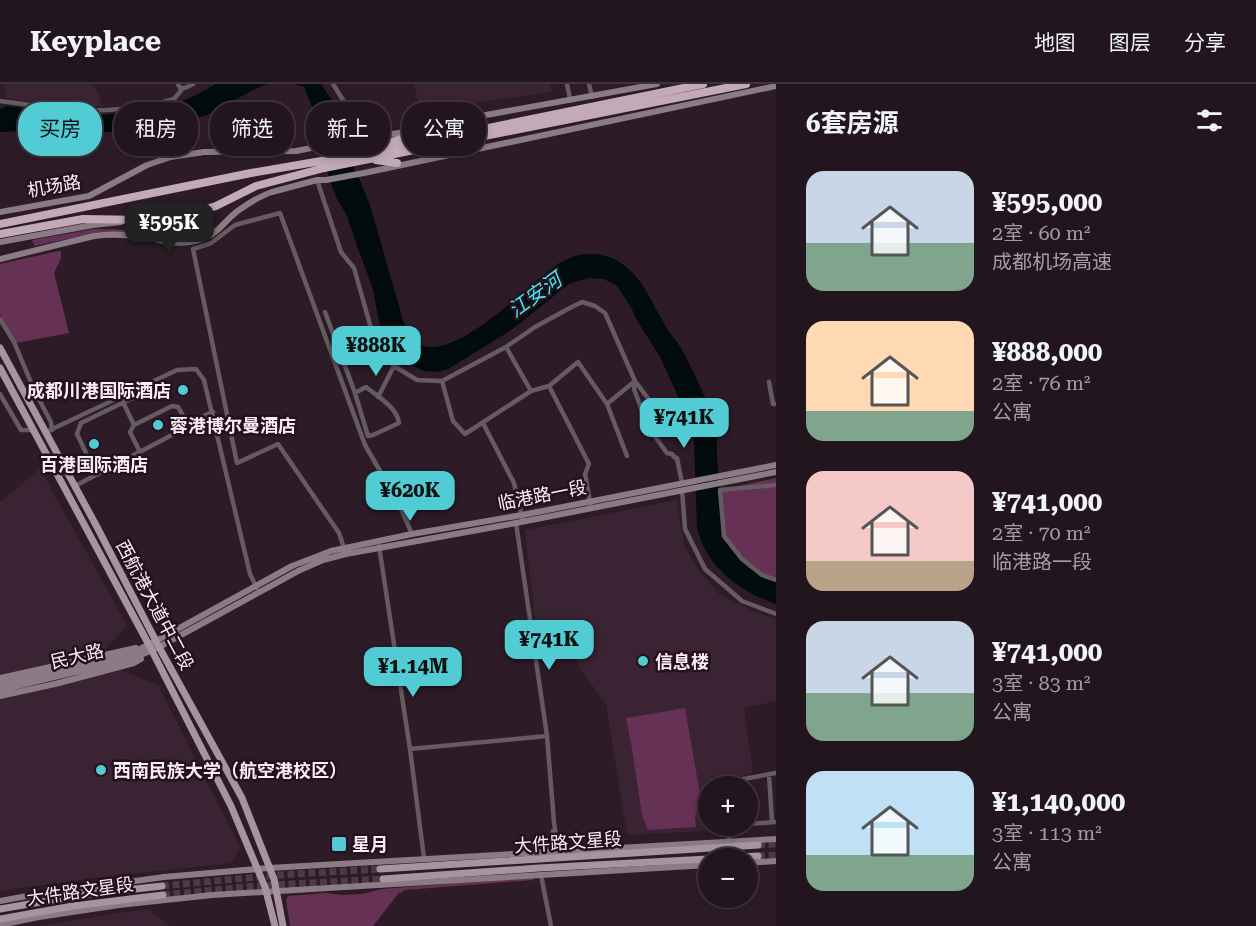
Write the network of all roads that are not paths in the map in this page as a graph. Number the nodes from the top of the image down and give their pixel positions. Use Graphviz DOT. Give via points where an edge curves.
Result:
graph roads {
  1 [pos="178,84"];
  2 [pos="193,84"];
  3 [pos="333,84"];
  4 [pos="567,84"];
  5 [pos="589,84"];
  6 [pos="613,84"];
  7 [pos="657,84"];
  8 [pos="702,84"];
  9 [pos="746,84"];
  10 [pos="636,86"];
  11 [pos="776,86"];
  12 [pos="183,88"];
  13 [pos="614,92"];
  14 [pos="592,97"];
  15 [pos="570,99"];
  16 [pos="0,101"];
  17 [pos="344,102"];
  18 [pos="486,115"];
  19 [pos="547,119"];
  20 [pos="402,139"];
  21 [pos="486,147"];
  22 [pos="306,149"];
  23 [pos="432,156"];
  24 [pos="445,156"];
  25 [pos="365,157"];
  26 [pos="397,163"];
  27 [pos="324,164"];
  28 [pos="379,170"];
  29 [pos="317,180"];
  30 [pos="0,212"];
  31 [pos="146,220"];
  32 [pos="0,224"];
  33 [pos="0,234"];
  34 [pos="0,242"];
  35 [pos="0,260"];
  36 [pos="325,312"];
  37 [pos="0,319"];
  38 [pos="506,346"];
  39 [pos="0,348"];
  40 [pos="394,366"];
  41 [pos="0,368"];
  42 [pos="442,381"];
  43 [pos="635,381"];
  44 [pos="769,382"];
  45 [pos="150,383"];
  46 [pos="549,386"];
  47 [pos="531,391"];
  48 [pos="355,393"];
  49 [pos="0,394"];
  50 [pos="120,397"];
  51 [pos="378,397"];
  52 [pos="123,402"];
  53 [pos="607,404"];
  54 [pos="776,404"];
  55 [pos="213,412"];
  56 [pos="483,423"];
  57 [pos="134,425"];
  58 [pos="189,426"];
  59 [pos="34,430"];
  60 [pos="49,431"];
  61 [pos="651,433"];
  62 [pos="140,452"];
  63 [pos="627,456"];
  64 [pos="776,465"];
  65 [pos="776,472"];
  66 [pos="96,474"];
  67 [pos="723,479"];
  68 [pos="776,485"];
  69 [pos="75,486"];
  70 [pos="682,487"];
  71 [pos="590,505"];
  72 [pos="520,520"];
  73 [pos="412,534"];
  74 [pos="378,545"];
  75 [pos="344,548"];
  76 [pos="776,580"];
  77 [pos="257,588"];
  78 [pos="776,614"];
  79 [pos="158,644"];
  80 [pos="150,648"];
  81 [pos="0,678"];
  82 [pos="0,684"];
  83 [pos="0,690"];
  84 [pos="0,696"];
  85 [pos="547,736"];
  86 [pos="410,749"];
  87 [pos="776,773"];
  88 [pos="769,774"];
  89 [pos="758,776"];
  90 [pos="554,822"];
  91 [pos="774,822"];
  92 [pos="758,823"];
  93 [pos="729,836"];
  94 [pos="776,839"];
  95 [pos="729,841"];
  96 [pos="758,845"];
  97 [pos="558,851"];
  98 [pos="542,852"];
  99 [pos="424,858"];
  100 [pos="698,859"];
  101 [pos="776,861"];
  102 [pos="758,862"];
  103 [pos="698,866"];
  104 [pos="270,868"];
  105 [pos="257,869"];
  106 [pos="381,869"];
  107 [pos="541,875"];
  108 [pos="383,879"];
  109 [pos="162,886"];
  110 [pos="266,891"];
  111 [pos="276,891"];
  112 [pos="164,895"];
  113 [pos="0,901"];
  114 [pos="0,909"];
  115 [pos="0,919"];
  116 [pos="0,925"];
  117 [pos="275,926"];
  118 [pos="283,926"];
  119 [pos="551,926"];
  1 -- 12 [label="street"];
  2 -- 12 [label="street"];
  3 -- 17 [label="street"];
  4 -- 15 [label="street"];
  5 -- 14 [label="street"];
  6 -- 13 [label="street"];
  7 -- 10 [label="street"];
  8 -- 19 [label="highway"];
  9 -- 19 [label="highway"];
  10 -- 13 [label="street"];
  11 -- 21 [label="street"];
  12 -- 16 [label="street" via="174,99 145,107 107,110 76,111"];
  13 -- 14 [label="street"];
  14 -- 15 [label="street"];
  15 -- 18 [label="street"];
  19 -- 25 [label="highway"];
  20 -- 25 [label="highway"];
  22 -- 30 [label="street, 机场路" via="204,152 171,157 147,165 89,196"];
  23 -- 26 [label="street"];
  24 -- 28 [label="street"];
  25 -- 26 [label="highway"];
  25 -- 27 [label="highway"];
  26 -- 28 [label="street"];
  27 -- 31 [label="highway" via="256,186 216,206"];
  27 -- 32 [label="highway" via="251,173"];
  28 -- 29 [label="street"];
  29 -- 35 [label="street" via="264,194 238,210 211,236 194,242 178,244 121,234 94,236"];
  29 -- 40 [label="street" via="341,252 354,268 376,346"];
  31 -- 33 [label="highway" via="83,219"];
  31 -- 34 [label="street"];
  36 -- 48 [label="street"];
  37 -- 60 [label="street" via="51,422"];
  38 -- 42 [label="street"];
  38 -- 43 [label="street" via="582,302 605,313"];
  38 -- 47 [label="street"];
  39 -- 60 [label="main road, 西航港大道中二段"];
  40 -- 42 [label="street" via="417,380"];
  40 -- 51 [label="street"];
  41 -- 59 [label="main road"];
  42 -- 56 [label="street" via="453,421 465,434"];
  43 -- 53 [label="street"];
  43 -- 61 [label="street" via="634,389"];
  43 -- 61 [label="street" via="655,408"];
  44 -- 54 [label="street"];
  45 -- 50 [label="street"];
  45 -- 52 [label="street" via="153,388"];
  45 -- 55 [label="street" via="177,370 196,369 204,380"];
  46 -- 47 [label="street"];
  46 -- 53 [label="street" via="578,362"];
  46 -- 71 [label="street" via="589,464 585,474"];
  47 -- 56 [label="street"];
  48 -- 51 [label="street" via="366,387"];
  48 -- 51 [label="street" via="368,436 399,423 390,406"];
  49 -- 59 [label="street" via="21,430"];
  50 -- 52 [label="street"];
  50 -- 60 [label="street"];
  52 -- 57 [label="street"];
  52 -- 66 [label="street" via="81,423 76,434"];
  53 -- 63 [label="street"];
  55 -- 58 [label="street" via="193,420"];
  55 -- 77 [label="street" via="250,574"];
  56 -- 72 [label="street" via="514,483"];
  57 -- 58 [label="street" via="172,406 178,407"];
  57 -- 62 [label="street" via="130,432"];
  58 -- 62 [label="street"];
  59 -- 80 [label="main road"];
  60 -- 69 [label="main road, 西航港大道中二段"];
  61 -- 70 [label="street" via="667,453 677,458"];
  62 -- 66 [label="street"];
  64 -- 67 [label="street, 临港路一段"];
  65 -- 67 [label="street, 临港路一段"];
  66 -- 69 [label="street"];
  67 -- 70 [label="street, 临港路一段"];
  68 -- 76 [label="street" via="720,490 724,536 742,559 762,575"];
  69 -- 79 [label="main road, 西航港大道中二段"];
  70 -- 71 [label="street, 临港路一段"];
  70 -- 78 [label="street" via="685,529 705,569 742,601"];
  71 -- 72 [label="street, 临港路一段"];
  72 -- 73 [label="street, 临港路一段"];
  72 -- 74 [label="street, 临港路一段"];
  72 -- 85 [label="street"];
  73 -- 74 [label="street, 临港路一段"];
  73 -- 75 [label="street" via="365,445 280,213 234,225 211,243 192,249 237,463 278,444 339,533"];
  74 -- 75 [label="street, 临港路一段"];
  74 -- 77 [label="street, 临港路一段" via="323,560"];
  74 -- 86 [label="street"];
  75 -- 77 [label="street, 临港路一段" via="292,566"];
  77 -- 79 [label="street, 临港路一段"];
  79 -- 80 [label="street, 民大路"];
  79 -- 104 [label="main road, 西航港大道中二段" via="242,798"];
  80 -- 81 [label="street"];
  80 -- 82 [label="street, 民大路"];
  80 -- 83 [label="street, 民大路" via="134,658"];
  80 -- 84 [label="street" via="134,663"];
  80 -- 105 [label="main road" via="231,806"];
  85 -- 86 [label="street"];
  85 -- 90 [label="street"];
  86 -- 99 [label="street"];
  87 -- 88 [label="street"];
  88 -- 89 [label="street"];
  88 -- 91 [label="street"];
  90 -- 97 [label="street"];
  90 -- 98 [label="street" via="551,842"];
  91 -- 92 [label="street"];
  93 -- 95 [label="street"];
  94 -- 95 [label="street"];
  95 -- 97 [label="street"];
  96 -- 106 [label="main road, 大件路文星段"];
  97 -- 98 [label="street"];
  98 -- 99 [label="street"];
  99 -- 104 [label="street"];
  100 -- 108 [label="main road, 大件路文星段"];
  101 -- 102 [label="street"];
  103 -- 107 [label="street"];
  104 -- 105 [label="street"];
  104 -- 111 [label="main road, 西航港大道中二段"];
  105 -- 110 [label="main road"];
  105 -- 113 [label="street" via="164,877"];
  107 -- 111 [label="street"];
  107 -- 119 [label="street"];
  109 -- 114 [label="main road, 大件路文星段"];
  110 -- 111 [label="street"];
  110 -- 116 [label="street" via="119,905"];
  110 -- 117 [label="main road"];
  111 -- 118 [label="main road, 西航港大道中二段"];
  112 -- 115 [label="main road, 大件路文星段"];
}
